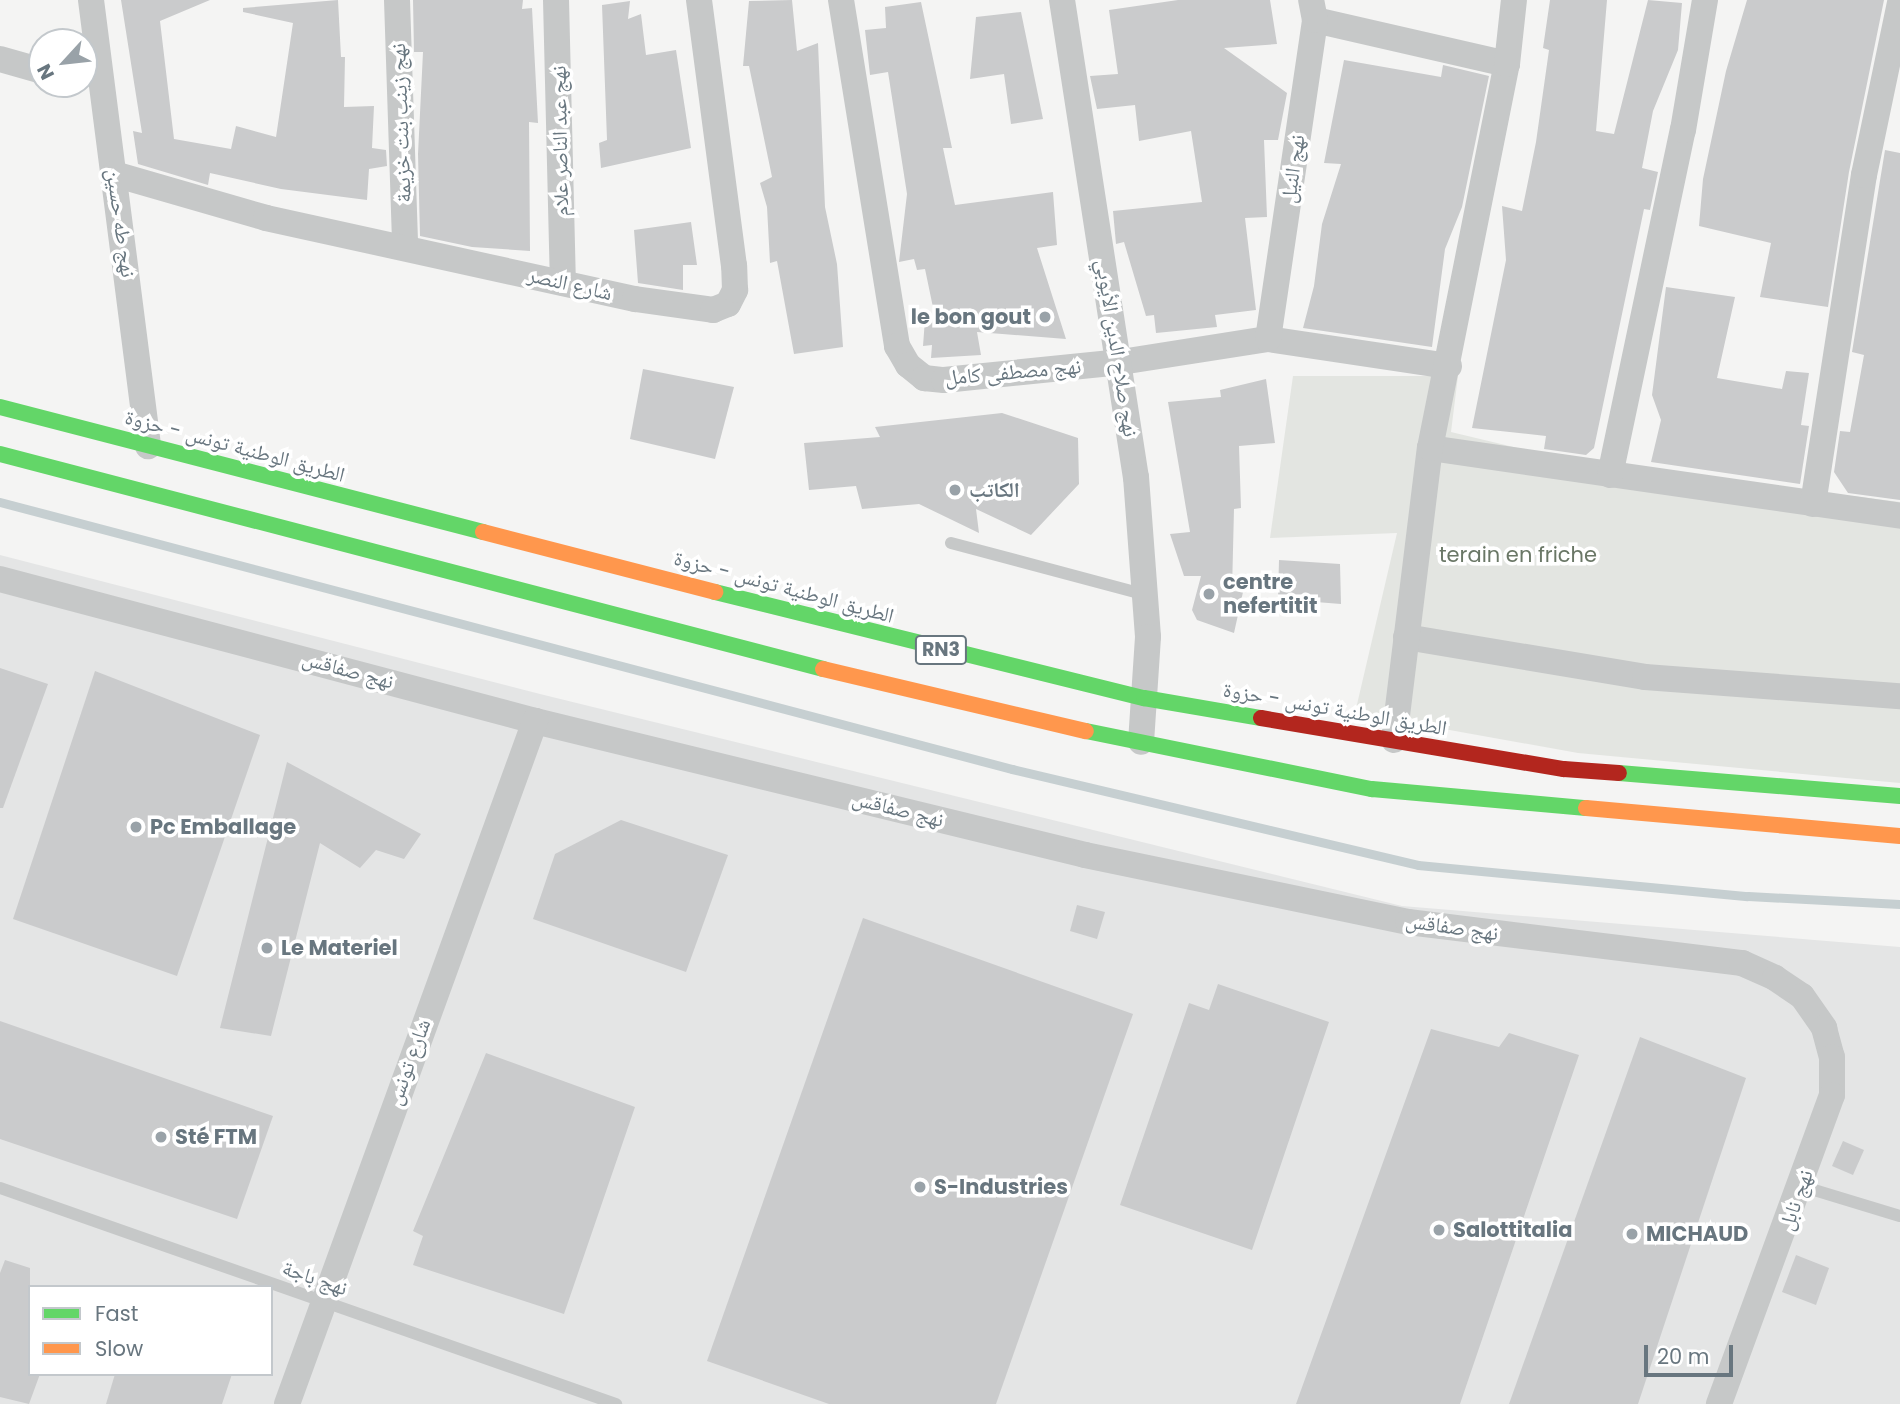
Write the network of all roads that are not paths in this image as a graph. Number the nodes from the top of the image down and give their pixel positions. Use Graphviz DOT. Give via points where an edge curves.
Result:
graph roads {
  1 [pos="91,0"];
  2 [pos="397,0"];
  3 [pos="556,0"];
  4 [pos="699,0"];
  5 [pos="841,0"];
  6 [pos="1062,0"];
  7 [pos="1514,0"];
  8 [pos="1705,0"];
  9 [pos="1900,2"];
  10 [pos="1313,10"];
  11 [pos="92,28"];
  12 [pos="0,59"];
  13 [pos="1507,64"];
  14 [pos="28,67"];
  15 [pos="96,98"];
  16 [pos="114,174"];
  17 [pos="405,247"];
  18 [pos="564,283"];
  19 [pos="1268,339"];
  20 [pos="1121,362"];
  21 [pos="1449,366"];
  22 [pos="0,407"];
  23 [pos="148,446"];
  24 [pos="1430,448"];
  25 [pos="0,454"];
  26 [pos="1609,475"];
  27 [pos="1814,504"];
  28 [pos="1900,516"];
  29 [pos="951,542"];
  30 [pos="0,579"];
  31 [pos="1146,595"];
  32 [pos="1406,638"];
  33 [pos="1900,696"];
  34 [pos="1144,698"];
  35 [pos="535,721"];
  36 [pos="1394,740"];
  37 [pos="1141,742"];
  38 [pos="1900,796"];
  39 [pos="1900,836"];
  40 [pos="1802,996"];
  41 [pos="1801,1186"];
  42 [pos="0,1188"];
  43 [pos="1900,1216"];
  44 [pos="323,1301"];
  45 [pos="287,1404"];
  46 [pos="616,1404"];
  47 [pos="1720,1404"];
  1 -- 11 [label="street, نهج طه حسين"];
  2 -- 17 [label="street, نهج زينب بنت خزيمة"];
  3 -- 18 [label="street, نهج عبد الناصر علام"];
  4 -- 18 [label="street, شارع النصر" via="730,214 735,290 728,304 713,310"];
  5 -- 20 [label="street, نهج مصطفى كامل" via="893,327 908,365 924,378 944,380"];
  6 -- 20 [label="street, نهج صلاح الدين الأيوبي"];
  7 -- 13 [label="street" via="1505,49"];
  8 -- 26 [label="street" via="1683,130"];
  9 -- 27 [label="street" via="1864,176"];
  10 -- 13 [label="street"];
  10 -- 19 [label="street, نهج النيل"];
  12 -- 14 [label="street"];
  13 -- 21 [label="street"];
  15 -- 16 [label="street, نهج طه حسين"];
  16 -- 17 [label="street, شارع النصر" via="266,218"];
  16 -- 23 [label="street, نهج طه حسين"];
  17 -- 18 [label="street, شارع النصر"];
  19 -- 20 [label="street, نهج مصطفى كامل"];
  19 -- 21 [label="street, نهج مصطفى كامل"];
  20 -- 31 [label="street, نهج صلاح الدين الأيوبي"];
  21 -- 24 [label="street"];
  22 -- 23 [label="main road, الطريق الوطنية تونس - حزوة / RN3"];
  23 -- 34 [label="main road, الطريق الوطنية تونس - حزوة / RN3"];
  24 -- 26 [label="street"];
  24 -- 32 [label="street"];
  25 -- 37 [label="main road, RN3" via="951,702"];
  26 -- 27 [label="street"];
  27 -- 28 [label="street"];
  29 -- 31 [label="lane"];
  30 -- 35 [label="street, نهج صفاقس"];
  31 -- 34 [label="street, نهج صلاح الدين الأيوبي"];
  32 -- 33 [label="street" via="1645,677"];
  32 -- 36 [label="street"];
  34 -- 36 [label="main road, الطريق الوطنية تونس - حزوة / RN3"];
  34 -- 37 [label="street, نهج صلاح الدين الأيوبي"];
  35 -- 40 [label="street, نهج صفاقس" via="1085,855 1394,919 1742,963"];
  35 -- 44 [label="street, شارع تونس"];
  36 -- 38 [label="main road, الطريق الوطنية تونس - حزوة / RN3" via="1564,769"];
  37 -- 39 [label="main road, RN3" via="1372,789"];
  40 -- 41 [label="street, نهج نابل" via="1824,1028 1832,1057 1832,1082"];
  41 -- 43 [label="lane"];
  41 -- 47 [label="street, نهج نابل"];
  42 -- 44 [label="lane, نهج باجة"];
  44 -- 45 [label="street, شارع تونس"];
  44 -- 46 [label="lane, نهج باجة"];
}
